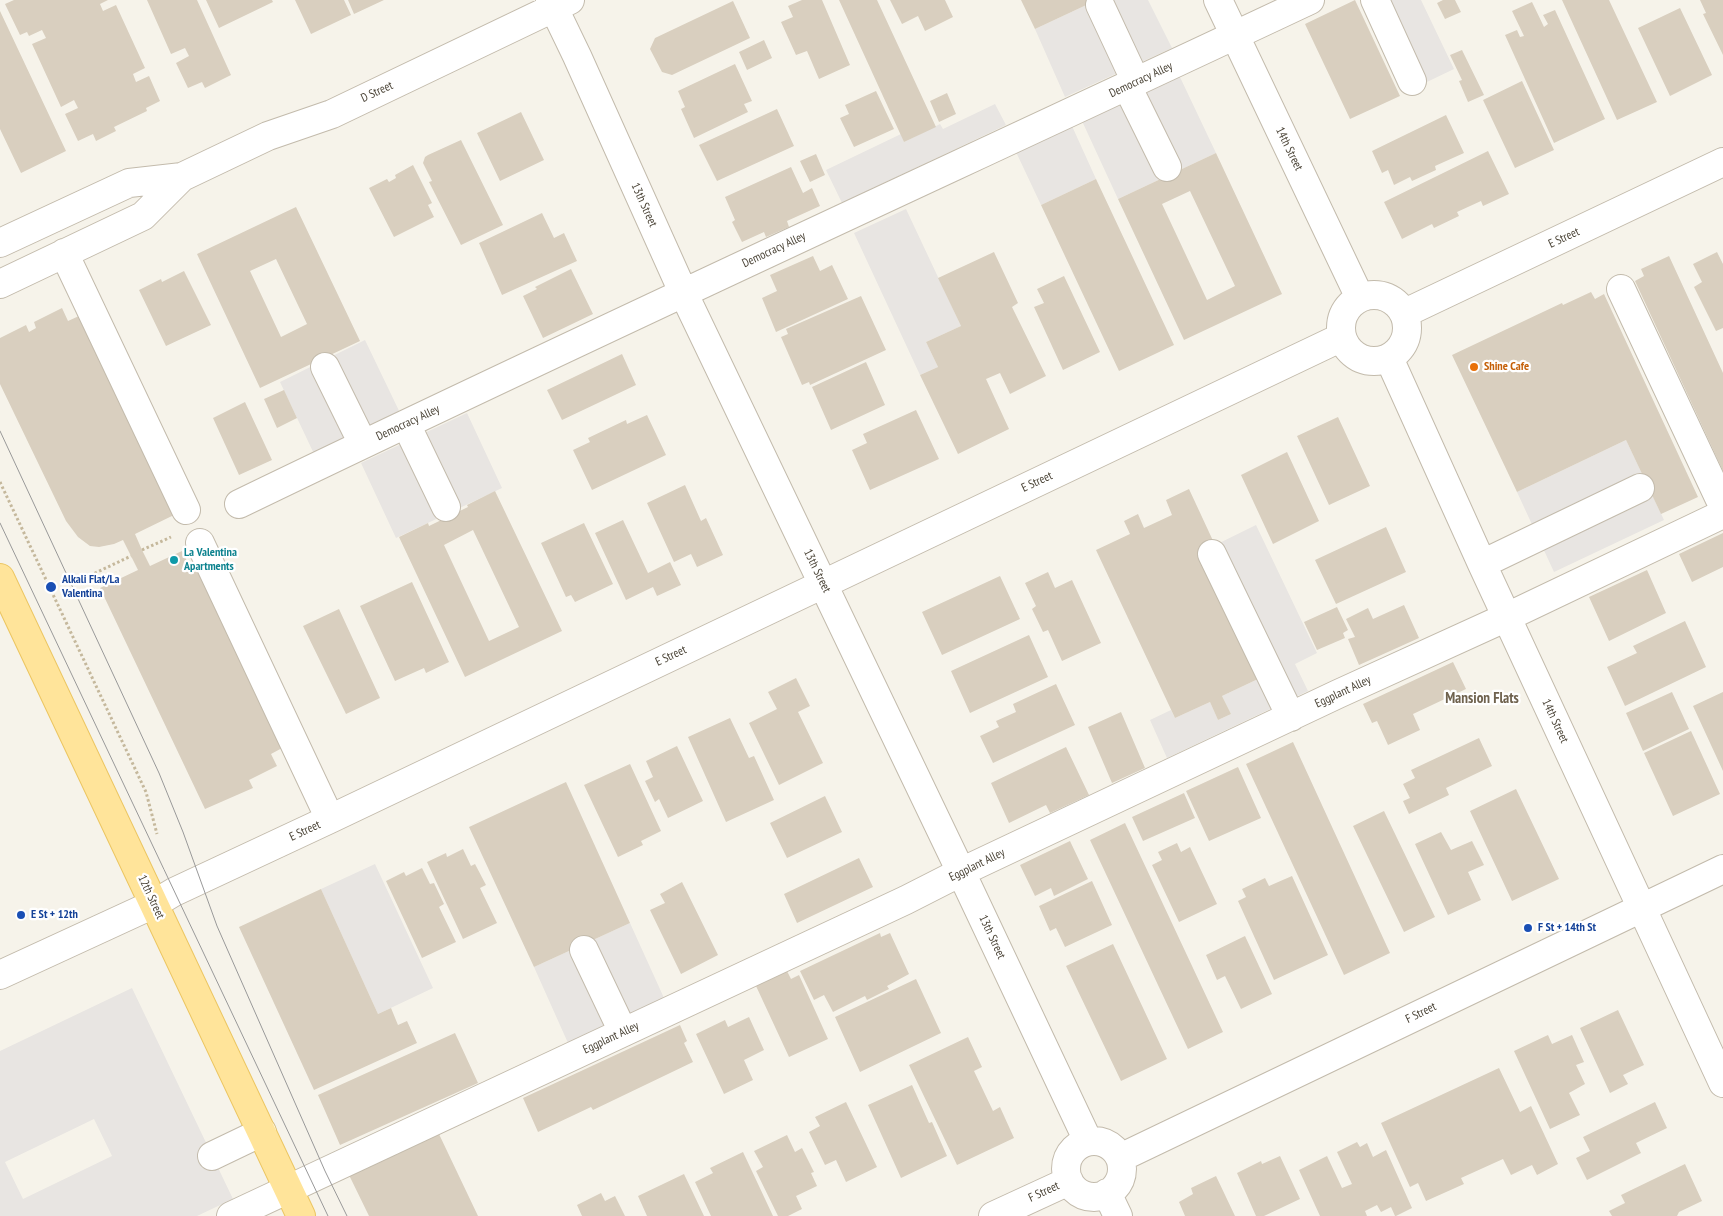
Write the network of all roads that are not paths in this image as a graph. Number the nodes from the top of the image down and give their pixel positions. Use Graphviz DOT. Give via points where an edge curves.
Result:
graph roads {
  1 [pos="1218,0"];
  2 [pos="1310,0"];
  3 [pos="1375,0"];
  4 [pos="558,3"];
  5 [pos="1100,5"];
  6 [pos="1235,36"];
  7 [pos="1412,80"];
  8 [pos="1132,84"];
  9 [pos="1723,162"];
  10 [pos="1167,167"];
  11 [pos="182,177"];
  12 [pos="0,244"];
  13 [pos="64,253"];
  14 [pos="0,284"];
  15 [pos="1621,288"];
  16 [pos="683,292"];
  17 [pos="1360,298"];
  18 [pos="1405,313"];
  19 [pos="1342,337"];
  20 [pos="1389,358"];
  21 [pos="325,367"];
  22 [pos="406,424"];
  23 [pos="363,444"];
  24 [pos="1640,488"];
  25 [pos="239,504"];
  26 [pos="1723,506"];
  27 [pos="446,508"];
  28 [pos="186,510"];
  29 [pos="1723,514"];
  30 [pos="200,543"];
  31 [pos="1212,554"];
  32 [pos="1482,564"];
  33 [pos="0,578"];
  34 [pos="824,584"];
  35 [pos="8,613"];
  36 [pos="1507,617"];
  37 [pos="1291,716"];
  38 [pos="330,819"];
  39 [pos="1723,869"];
  40 [pos="961,872"];
  41 [pos="154,904"];
  42 [pos="1641,908"];
  43 [pos="584,950"];
  44 [pos="0,975"];
  45 [pos="623,1032"];
  46 [pos="1723,1083"];
  47 [pos="262,1132"];
  48 [pos="1088,1141"];
  49 [pos="212,1156"];
  50 [pos="1120,1158"];
  51 [pos="1069,1181"];
  52 [pos="288,1188"];
  53 [pos="1112,1205"];
  54 [pos="231,1216"];
  55 [pos="301,1216"];
  56 [pos="993,1216"];
  1 -- 6 [label="street, 14th Street"];
  2 -- 6 [label="street, Democracy Alley"];
  3 -- 7 [label="street"];
  4 -- 11 [label="street, D Street" via="332,114 268,136"];
  4 -- 16 [label="street, 13th Street" via="577,56"];
  5 -- 8 [label="street"];
  6 -- 8 [label="street, Democracy Alley"];
  6 -- 17 [label="street, 14th Street"];
  8 -- 10 [label="street"];
  8 -- 16 [label="street, Democracy Alley"];
  9 -- 18 [label="street, E Street"];
  11 -- 12 [label="street, D Street" via="129,183"];
  11 -- 13 [label="street, D Street" via="143,216"];
  13 -- 14 [label="street, D Street"];
  13 -- 28 [label="street"];
  15 -- 26 [label="street"];
  16 -- 22 [label="street, Democracy Alley"];
  16 -- 34 [label="street, 13th Street"];
  17 -- 18 [label="street" via="1380,295 1390,298"];
  17 -- 19 [label="street" via="1346,310 1340,328"];
  18 -- 20 [label="street" via="1408,324 1404,344"];
  19 -- 20 [label="street" via="1347,348 1366,361"];
  19 -- 34 [label="street, E Street"];
  20 -- 32 [label="street, 14th Street"];
  21 -- 23 [label="street"];
  22 -- 23 [label="street, Democracy Alley"];
  22 -- 27 [label="street"];
  23 -- 25 [label="street, Democracy Alley"];
  24 -- 32 [label="street"];
  29 -- 36 [label="street, Eggplant Alley"];
  30 -- 38 [label="street"];
  31 -- 37 [label="street"];
  32 -- 36 [label="street, 14th Street"];
  33 -- 35 [label="main road, 12th Street"];
  34 -- 38 [label="street, E Street"];
  34 -- 40 [label="street, 13th Street"];
  35 -- 41 [label="main road, 12th Street"];
  36 -- 37 [label="street, Eggplant Alley"];
  36 -- 42 [label="street, 14th Street"];
  37 -- 40 [label="street, Eggplant Alley"];
  38 -- 41 [label="street, E Street"];
  39 -- 42 [label="street, F Street"];
  40 -- 45 [label="street, Eggplant Alley"];
  40 -- 48 [label="street, 13th Street"];
  41 -- 44 [label="street, E Street"];
  41 -- 47 [label="main road, 12th Street"];
  42 -- 46 [label="street, 14th Street"];
  42 -- 50 [label="street, F Street"];
  43 -- 45 [label="street"];
  45 -- 52 [label="street, Eggplant Alley"];
  47 -- 49 [label="street"];
  47 -- 52 [label="main road, 12th Street"];
  48 -- 50 [label="street" via="1106,1144"];
  48 -- 51 [label="street" via="1073,1150 1067,1161"];
  50 -- 53 [label="street" via="1122,1171"];
  51 -- 53 [label="street" via="1084,1195"];
  51 -- 56 [label="street, F Street"];
  52 -- 54 [label="street, Eggplant Alley"];
  52 -- 55 [label="main road, 12th Street"];
}
